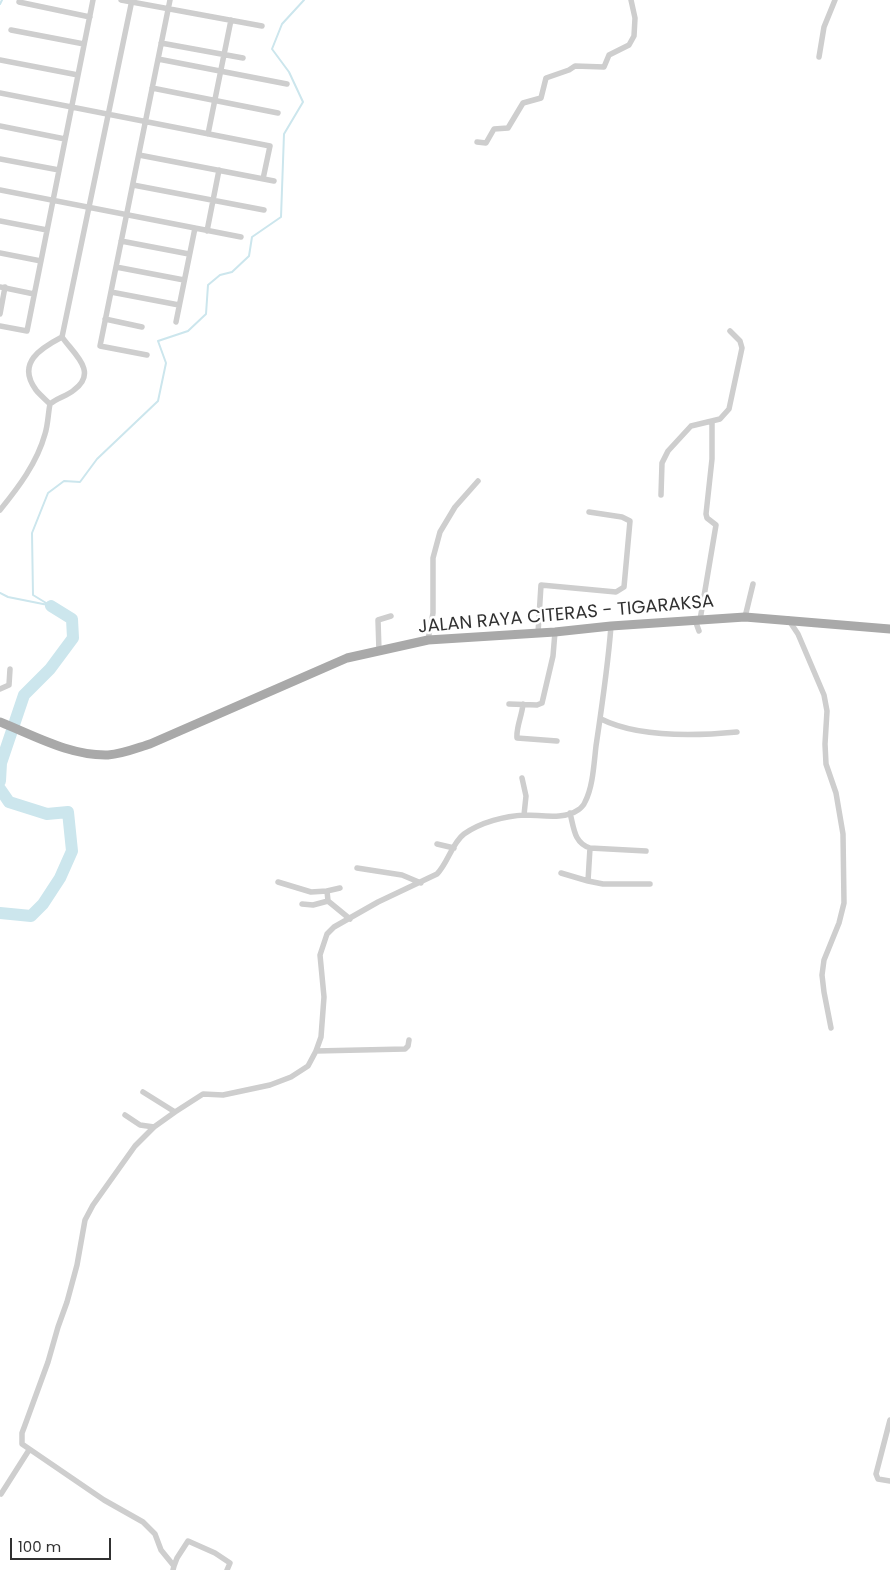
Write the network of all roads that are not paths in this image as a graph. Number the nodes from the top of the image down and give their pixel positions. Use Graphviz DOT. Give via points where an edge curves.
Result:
graph roads {
  1 [pos="93,0"];
  2 [pos="121,0"];
  3 [pos="170,0"];
  4 [pos="631,0"];
  5 [pos="835,0"];
  6 [pos="132,1"];
  7 [pos="18,2"];
  8 [pos="168,8"];
  9 [pos="90,16"];
  10 [pos="231,20"];
  11 [pos="262,26"];
  12 [pos="11,30"];
  13 [pos="162,43"];
  14 [pos="84,44"];
  15 [pos="224,54"];
  16 [pos="819,57"];
  17 [pos="243,58"];
  18 [pos="158,59"];
  19 [pos="0,60"];
  20 [pos="220,71"];
  21 [pos="78,75"];
  22 [pos="287,84"];
  23 [pos="152,88"];
  24 [pos="0,93"];
  25 [pos="214,101"];
  26 [pos="71,107"];
  27 [pos="278,113"];
  28 [pos="107,115"];
  29 [pos="145,122"];
  30 [pos="0,126"];
  31 [pos="208,134"];
  32 [pos="65,139"];
  33 [pos="477,142"];
  34 [pos="139,155"];
  35 [pos="0,159"];
  36 [pos="59,170"];
  37 [pos="219,170"];
  38 [pos="263,179"];
  39 [pos="274,181"];
  40 [pos="132,184"];
  41 [pos="0,190"];
  42 [pos="53,200"];
  43 [pos="213,200"];
  44 [pos="88,207"];
  45 [pos="264,210"];
  46 [pos="126,215"];
  47 [pos="0,221"];
  48 [pos="194,228"];
  49 [pos="47,230"];
  50 [pos="207,231"];
  51 [pos="241,237"];
  52 [pos="121,241"];
  53 [pos="0,253"];
  54 [pos="189,254"];
  55 [pos="41,261"];
  56 [pos="116,267"];
  57 [pos="184,280"];
  58 [pos="2,287"];
  59 [pos="111,292"];
  60 [pos="34,294"];
  61 [pos="179,305"];
  62 [pos="0,314"];
  63 [pos="105,319"];
  64 [pos="176,322"];
  65 [pos="0,326"];
  66 [pos="142,327"];
  67 [pos="730,331"];
  68 [pos="62,337"];
  69 [pos="147,355"];
  70 [pos="50,404"];
  71 [pos="712,422"];
  72 [pos="478,481"];
  73 [pos="661,496"];
  74 [pos="0,510"];
  75 [pos="589,512"];
  76 [pos="753,584"];
  77 [pos="391,616"];
  78 [pos="745,617"];
  79 [pos="788,619"];
  80 [pos="698,620"];
  81 [pos="611,626"];
  82 [pos="890,629"];
  83 [pos="699,631"];
  84 [pos="555,632"];
  85 [pos="538,633"];
  86 [pos="428,640"];
  87 [pos="379,651"];
  88 [pos="10,669"];
  89 [pos="0,689"];
  90 [pos="509,704"];
  91 [pos="523,704"];
  92 [pos="600,719"];
  93 [pos="0,722"];
  94 [pos="737,732"];
  95 [pos="557,741"];
  96 [pos="522,778"];
  97 [pos="570,814"];
  98 [pos="524,815"];
  99 [pos="437,844"];
  100 [pos="454,848"];
  101 [pos="590,848"];
  102 [pos="646,851"];
  103 [pos="357,868"];
  104 [pos="561,873"];
  105 [pos="278,882"];
  106 [pos="421,882"];
  107 [pos="588,882"];
  108 [pos="650,884"];
  109 [pos="340,888"];
  110 [pos="327,891"];
  111 [pos="328,901"];
  112 [pos="302,904"];
  113 [pos="350,919"];
  114 [pos="831,1028"];
  115 [pos="409,1040"];
  116 [pos="316,1051"];
  117 [pos="144,1092"];
  118 [pos="174,1112"];
  119 [pos="125,1116"];
  120 [pos="154,1127"];
  121 [pos="890,1420"];
  122 [pos="29,1450"];
  123 [pos="890,1481"];
  124 [pos="1,1494"];
  125 [pos="174,1568"];
  126 [pos="227,1570"];
  1 -- 9 [label="street"];
  2 -- 6 [label="street"];
  3 -- 8 [label="street"];
  4 -- 33 [label="street" via="635,29 629,45 609,55 604,67 575,66 546,78 540,98 525,102 508,128 494,129 486,143"];
  5 -- 16 [label="street" via="824,27"];
  6 -- 8 [label="street"];
  6 -- 28 [label="street"];
  7 -- 9 [label="street"];
  8 -- 10 [label="street"];
  8 -- 13 [label="street"];
  9 -- 14 [label="street"];
  10 -- 11 [label="street"];
  10 -- 15 [label="street"];
  12 -- 14 [label="street"];
  13 -- 15 [label="street"];
  13 -- 18 [label="street"];
  14 -- 21 [label="street"];
  15 -- 17 [label="street"];
  15 -- 20 [label="street"];
  18 -- 20 [label="street"];
  18 -- 23 [label="street"];
  19 -- 21 [label="street"];
  20 -- 22 [label="street"];
  20 -- 25 [label="street"];
  21 -- 26 [label="street"];
  23 -- 25 [label="street"];
  23 -- 29 [label="street"];
  24 -- 26 [label="street"];
  25 -- 27 [label="street"];
  25 -- 31 [label="street"];
  26 -- 28 [label="street"];
  26 -- 32 [label="street"];
  28 -- 29 [label="street"];
  28 -- 44 [label="street"];
  29 -- 31 [label="street"];
  29 -- 34 [label="street"];
  30 -- 32 [label="street"];
  31 -- 38 [label="street" via="270,146"];
  32 -- 36 [label="street"];
  34 -- 37 [label="street"];
  34 -- 40 [label="street"];
  35 -- 36 [label="street"];
  36 -- 42 [label="street"];
  37 -- 38 [label="street"];
  37 -- 43 [label="street"];
  38 -- 39 [label="street"];
  40 -- 43 [label="street"];
  40 -- 46 [label="street"];
  41 -- 42 [label="street"];
  42 -- 44 [label="street"];
  42 -- 49 [label="street"];
  43 -- 45 [label="street"];
  43 -- 50 [label="street"];
  44 -- 46 [label="street"];
  44 -- 68 [label="street"];
  46 -- 48 [label="street"];
  46 -- 52 [label="street"];
  47 -- 49 [label="street"];
  48 -- 50 [label="street"];
  48 -- 54 [label="street"];
  49 -- 55 [label="street"];
  50 -- 51 [label="street"];
  52 -- 54 [label="street"];
  52 -- 56 [label="street"];
  53 -- 55 [label="street"];
  54 -- 57 [label="street"];
  55 -- 60 [label="street"];
  56 -- 57 [label="street"];
  56 -- 59 [label="street"];
  57 -- 61 [label="street"];
  58 -- 60 [label="street"];
  58 -- 62 [label="street"];
  59 -- 61 [label="street"];
  59 -- 63 [label="street"];
  60 -- 65 [label="street" via="27,331"];
  61 -- 64 [label="street"];
  63 -- 66 [label="street"];
  63 -- 69 [label="street" via="100,346"];
  67 -- 71 [label="street" via="740,340 742,348 729,409 723,417"];
  68 -- 70 [label="street" via="38,351 31,360 31,380"];
  68 -- 70 [label="street" via="78,356 84,374 79,386"];
  70 -- 74 [label="street" via="42,444 27,474"];
  71 -- 73 [label="street" via="691,426 668,451 662,463"];
  71 -- 80 [label="street" via="706,514 716,525"];
  72 -- 86 [label="street" via="455,507 440,532 433,558 433,613"];
  75 -- 85 [label="street" via="630,521 624,587 616,592 541,586"];
  76 -- 78 [label="street"];
  77 -- 87 [label="street" via="378,620"];
  78 -- 79 [label="main road, JALAN RAYA CITERAS - TIGARAKSA"];
  78 -- 80 [label="main road, JALAN RAYA CITERAS - TIGARAKSA"];
  79 -- 82 [label="main road, JALAN RAYA CITERAS - TIGARAKSA"];
  79 -- 114 [label="street" via="798,634 824,695 827,711 826,764 836,793 843,834 844,903 822,975"];
  80 -- 81 [label="main road, JALAN RAYA CITERAS - TIGARAKSA"];
  80 -- 83 [label="street"];
  81 -- 84 [label="main road, JALAN RAYA CITERAS - TIGARAKSA"];
  81 -- 92 [label="street"];
  84 -- 85 [label="main road, JALAN RAYA CITERAS - TIGARAKSA"];
  84 -- 91 [label="street" via="542,703"];
  85 -- 86 [label="main road, JALAN RAYA CITERAS - TIGARAKSA"];
  86 -- 87 [label="main road, JALAN RAYA CITERAS - TIGARAKSA"];
  87 -- 93 [label="main road, JALAN RAYA CITERAS - TIGARAKSA" via="348,658 150,744 110,755 47,743"];
  88 -- 89 [label="street" via="9,685"];
  90 -- 91 [label="street"];
  91 -- 95 [label="street" via="517,738"];
  92 -- 94 [label="street" via="616,727 658,733 704,735"];
  92 -- 97 [label="street" via="585,803"];
  96 -- 98 [label="street" via="526,796"];
  97 -- 98 [label="street"];
  97 -- 101 [label="street" via="577,840"];
  98 -- 100 [label="street" via="479,827 458,840"];
  99 -- 100 [label="street"];
  100 -- 106 [label="street" via="442,869"];
  101 -- 102 [label="street"];
  101 -- 107 [label="street"];
  103 -- 106 [label="street" via="402,875"];
  104 -- 107 [label="street"];
  105 -- 110 [label="street" via="311,892"];
  106 -- 113 [label="street"];
  107 -- 108 [label="street"];
  109 -- 110 [label="street"];
  110 -- 111 [label="street"];
  111 -- 112 [label="street"];
  111 -- 113 [label="street"];
  113 -- 116 [label="street" via="327,934 320,955 324,1010"];
  115 -- 116 [label="street" via="405,1049"];
  116 -- 118 [label="street" via="308,1066 291,1076 243,1092 203,1094"];
  117 -- 118 [label="street"];
  118 -- 120 [label="street"];
  119 -- 120 [label="street" via="140,1125"];
  120 -- 122 [label="street" via="131,1152 85,1220 68,1302 22,1433 22,1444"];
  121 -- 123 [label="street" via="876,1474 878,1479"];
  122 -- 124 [label="street"];
  122 -- 125 [label="street" via="143,1522 155,1534"];
  125 -- 126 [label="street" via="188,1541 230,1563"];
}
